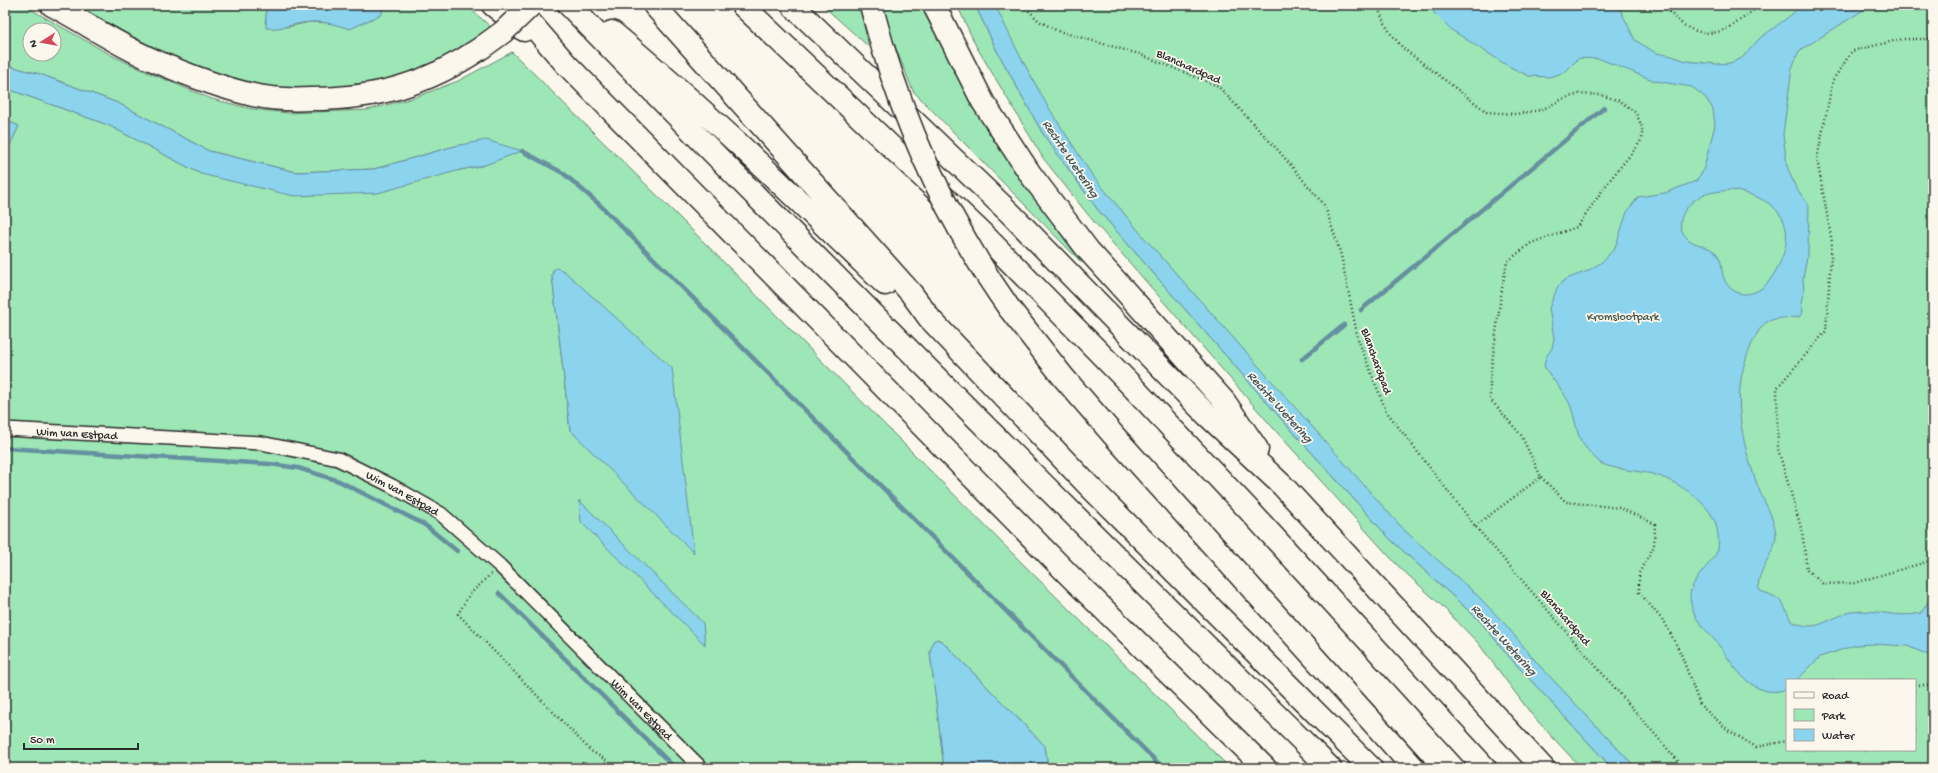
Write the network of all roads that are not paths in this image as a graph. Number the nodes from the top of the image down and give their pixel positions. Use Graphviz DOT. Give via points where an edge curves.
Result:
graph roads {
  1 [pos="52,5"];
  2 [pos="493,5"];
  3 [pos="515,5"];
  4 [pos="531,5"];
  5 [pos="569,5"];
  6 [pos="580,5"];
  7 [pos="654,5"];
  8 [pos="742,5"];
  9 [pos="792,5"];
  10 [pos="871,5"];
  11 [pos="934,5"];
  12 [pos="566,64"];
  13 [pos="930,319"];
  14 [pos="5,429"];
  15 [pos="1282,484"];
  16 [pos="701,768"];
  17 [pos="1265,768"];
  18 [pos="1330,768"];
  19 [pos="1371,768"];
  20 [pos="1414,768"];
  21 [pos="1485,768"];
  22 [pos="1543,768"];
  1 -- 4 [label="highway, bridge" via="152,60 216,86 254,96 288,100 365,96 410,85 446,70 481,48 503,32"];
  2 -- 12 [label="highway"];
  3 -- 12 [label="highway"];
  5 -- 18 [label="highway" via="986,428"];
  6 -- 13 [label="highway" via="684,93 788,189 903,301"];
  7 -- 13 [label="highway" via="911,293"];
  8 -- 21 [label="highway" via="987,238 1101,355 1248,509"];
  9 -- 15 [label="highway" via="1010,213 1207,415"];
  10 -- 20 [label="highway, bridge" via="899,97 923,157 963,236 1009,308 1110,432"];
  11 -- 15 [label="highway" via="983,102 1031,175 1088,250 1224,401"];
  12 -- 17 [label="highway" via="1065,570"];
  13 -- 19 [label="highway" via="1087,484"];
  14 -- 16 [label="street, Wim van Estpad" via="261,443 338,459 441,514 500,566"];
  15 -- 22 [label="highway"];
}
